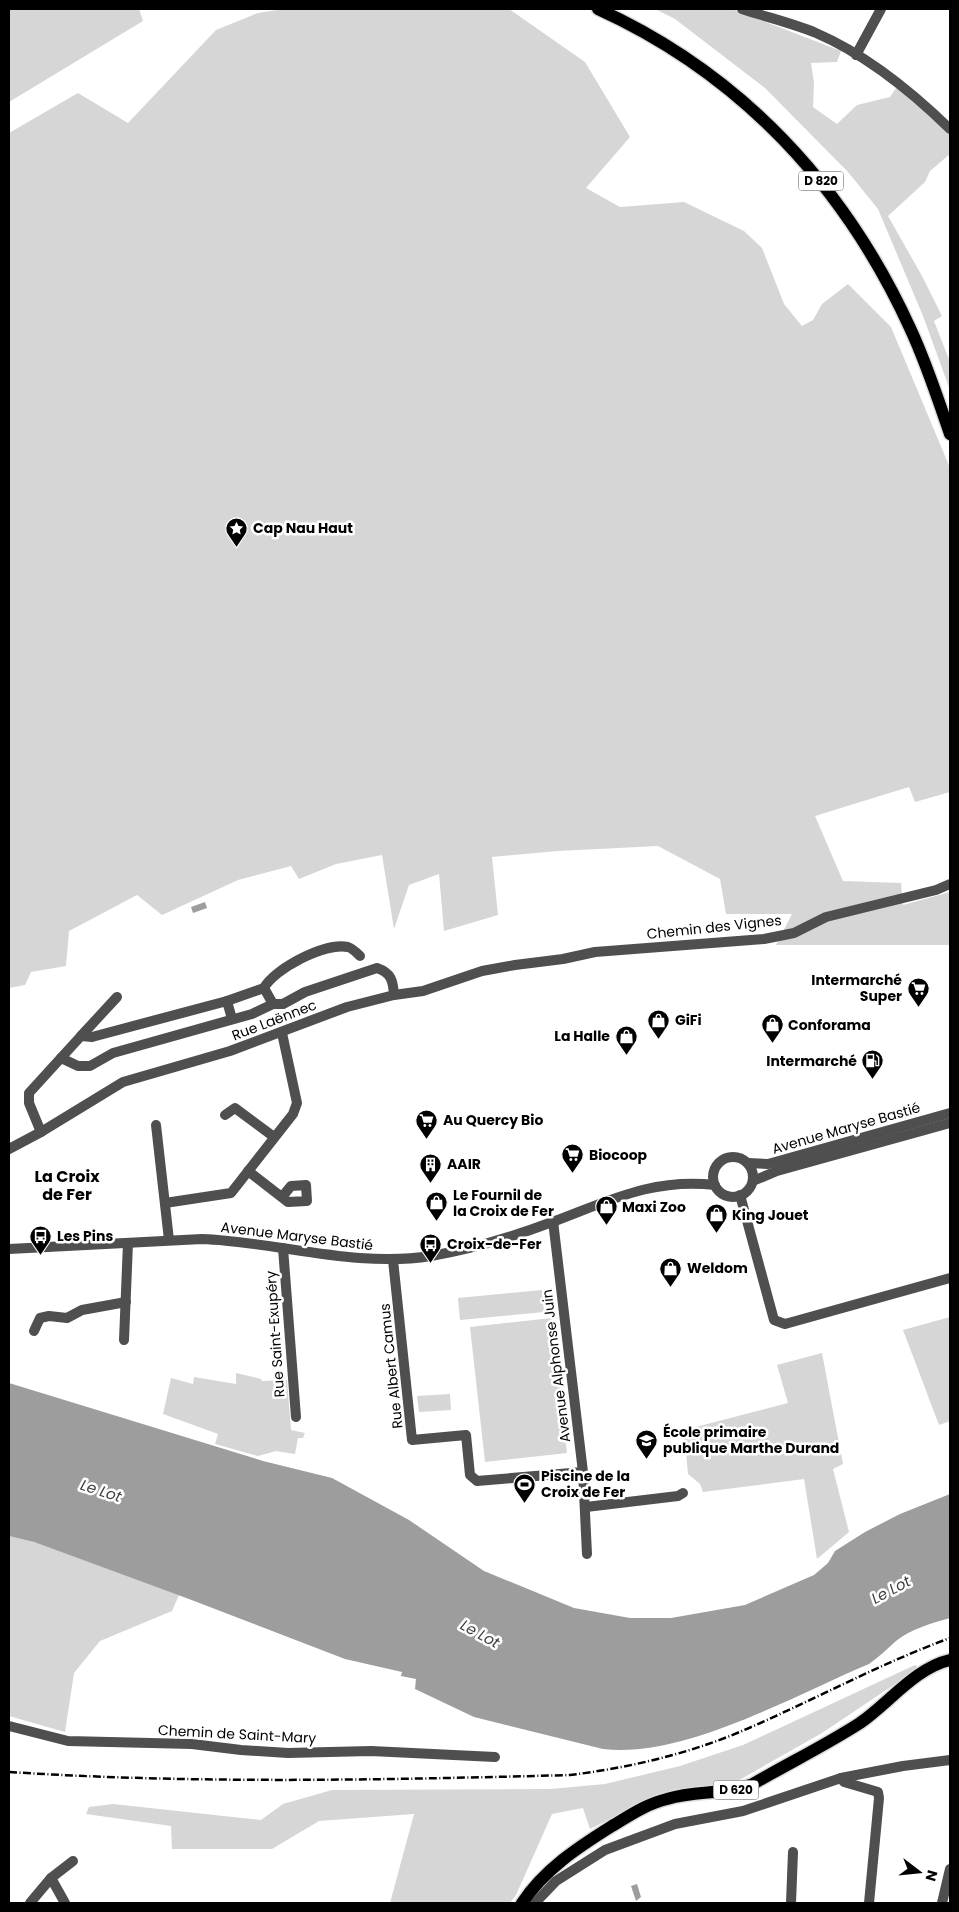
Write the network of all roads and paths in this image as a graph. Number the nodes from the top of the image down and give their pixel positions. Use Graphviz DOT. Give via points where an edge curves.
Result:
graph roads {
  1 [pos="598,9"];
  2 [pos="742,9"];
  3 [pos="881,9"];
  4 [pos="856,54"];
  5 [pos="950,130"];
  6 [pos="950,434"];
  7 [pos="950,884"];
  8 [pos="360,956"];
  9 [pos="564,960"];
  10 [pos="264,988"];
  11 [pos="394,995"];
  12 [pos="117,997"];
  13 [pos="227,1001"];
  14 [pos="273,1004"];
  15 [pos="232,1019"];
  16 [pos="282,1033"];
  17 [pos="81,1036"];
  18 [pos="61,1058"];
  19 [pos="950,1113"];
  20 [pos="225,1115"];
  21 [pos="950,1123"];
  22 [pos="156,1125"];
  23 [pos="41,1132"];
  24 [pos="274,1137"];
  25 [pos="9,1149"];
  26 [pos="748,1162"];
  27 [pos="248,1171"];
  28 [pos="713,1173"];
  29 [pos="753,1181"];
  30 [pos="690,1182"];
  31 [pos="715,1185"];
  32 [pos="740,1195"];
  33 [pos="282,1197"];
  34 [pos="165,1204"];
  35 [pos="553,1222"];
  36 [pos="170,1240"];
  37 [pos="128,1244"];
  38 [pos="283,1248"];
  39 [pos="9,1249"];
  40 [pos="394,1260"];
  41 [pos="950,1278"];
  42 [pos="126,1302"];
  43 [pos="34,1331"];
  44 [pos="124,1340"];
  45 [pos="296,1417"];
  46 [pos="583,1472"];
  47 [pos="683,1493"];
  48 [pos="586,1507"];
  49 [pos="587,1554"];
  50 [pos="950,1660"];
  51 [pos="9,1726"];
  52 [pos="496,1757"];
  53 [pos="950,1760"];
  54 [pos="841,1778"];
  55 [pos="793,1852"];
  56 [pos="73,1861"];
  57 [pos="950,1869"];
  58 [pos="52,1878"];
  59 [pos="30,1903"];
  60 [pos="65,1903"];
  61 [pos="522,1903"];
  62 [pos="536,1903"];
  63 [pos="791,1903"];
  64 [pos="869,1903"];
  65 [pos="942,1903"];
  1 -- 6 [label="main road, D 820" via="625,21 703,69 742,99 811,168 866,243 889,285 911,329"];
  2 -- 4 [label="street" via="816,33"];
  3 -- 4 [label="street"];
  4 -- 5 [label="street" via="893,80"];
  7 -- 9 [label="street, Chemin des Vignes" via="826,917 794,933 764,939 595,952"];
  8 -- 10 [label="street" via="350,947 338,946 313,954 281,969"];
  9 -- 11 [label="street, Rue Laënnec" via="515,964 482,971 412,994"];
  10 -- 13 [label="street"];
  10 -- 14 [label="street"];
  11 -- 14 [label="street" via="392,977 377,968 305,992 283,1004"];
  11 -- 16 [label="street, Rue Laënnec" via="347,1007"];
  12 -- 17 [label="street"];
  13 -- 15 [label="street"];
  13 -- 17 [label="street" via="92,1037"];
  14 -- 15 [label="street"];
  15 -- 18 [label="street" via="113,1053 90,1066 78,1066"];
  16 -- 23 [label="street, Rue Laënnec" via="123,1082"];
  16 -- 24 [label="street" via="297,1103 293,1114"];
  17 -- 18 [label="street"];
  18 -- 23 [label="street" via="29,1093 29,1103"];
  19 -- 26 [label="street, Avenue Maryse Bastié" via="768,1164"];
  20 -- 24 [label="street" via="235,1108"];
  21 -- 29 [label="street, Avenue Maryse Bastié" via="777,1171"];
  22 -- 34 [label="street"];
  23 -- 25 [label="street, Rue Laënnec"];
  24 -- 27 [label="street"];
  26 -- 28 [label="street, Avenue Maryse Bastié" via="736,1156 726,1158 716,1165"];
  26 -- 29 [label="street"];
  27 -- 33 [label="street"];
  27 -- 34 [label="street" via="232,1192 225,1195"];
  28 -- 30 [label="street, Avenue Maryse Bastié"];
  28 -- 31 [label="street"];
  29 -- 32 [label="street, Avenue Maryse Bastié"];
  30 -- 31 [label="street, Avenue Maryse Bastié"];
  30 -- 35 [label="street, Avenue Maryse Bastié" via="638,1189"];
  31 -- 32 [label="street, Avenue Maryse Bastié" via="726,1195"];
  32 -- 41 [label="street" via="776,1321 785,1324"];
  34 -- 36 [label="street"];
  35 -- 40 [label="street, Avenue Maryse Bastié" via="462,1250"];
  35 -- 46 [label="street, Avenue Alphonse Juin"];
  36 -- 37 [label="street, Avenue Maryse Bastié"];
  36 -- 38 [label="street, Avenue Maryse Bastié" via="227,1240"];
  37 -- 39 [label="street, Avenue Maryse Bastié"];
  37 -- 42 [label="street"];
  38 -- 40 [label="street, Avenue Maryse Bastié" via="351,1258"];
  38 -- 45 [label="street, Rue Saint-Exupéry"];
  40 -- 46 [label="street, Rue Albert Camus" via="412,1440 466,1435 470,1475 477,1481"];
  42 -- 43 [label="street" via="82,1310 66,1318 40,1318"];
  42 -- 44 [label="street"];
  46 -- 48 [label="street, Avenue Alphonse Juin"];
  47 -- 48 [label="street"];
  48 -- 49 [label="street, Avenue Alphonse Juin"];
  50 -- 61 [label="main road, D 620" via="921,1675 858,1723 753,1784 736,1790 672,1797 641,1808 573,1851 544,1876"];
  51 -- 52 [label="street, Chemin de Saint-Mary" via="68,1740 185,1744 279,1752 371,1751"];
  53 -- 54 [label="street"];
  54 -- 62 [label="street" via="743,1811 674,1824 605,1850 556,1881"];
  54 -- 64 [label="street" via="844,1782 878,1792"];
  55 -- 63 [label="street"];
  56 -- 58 [label="street"];
  57 -- 65 [label="street"];
  58 -- 59 [label="street"];
  58 -- 60 [label="street"];
}
